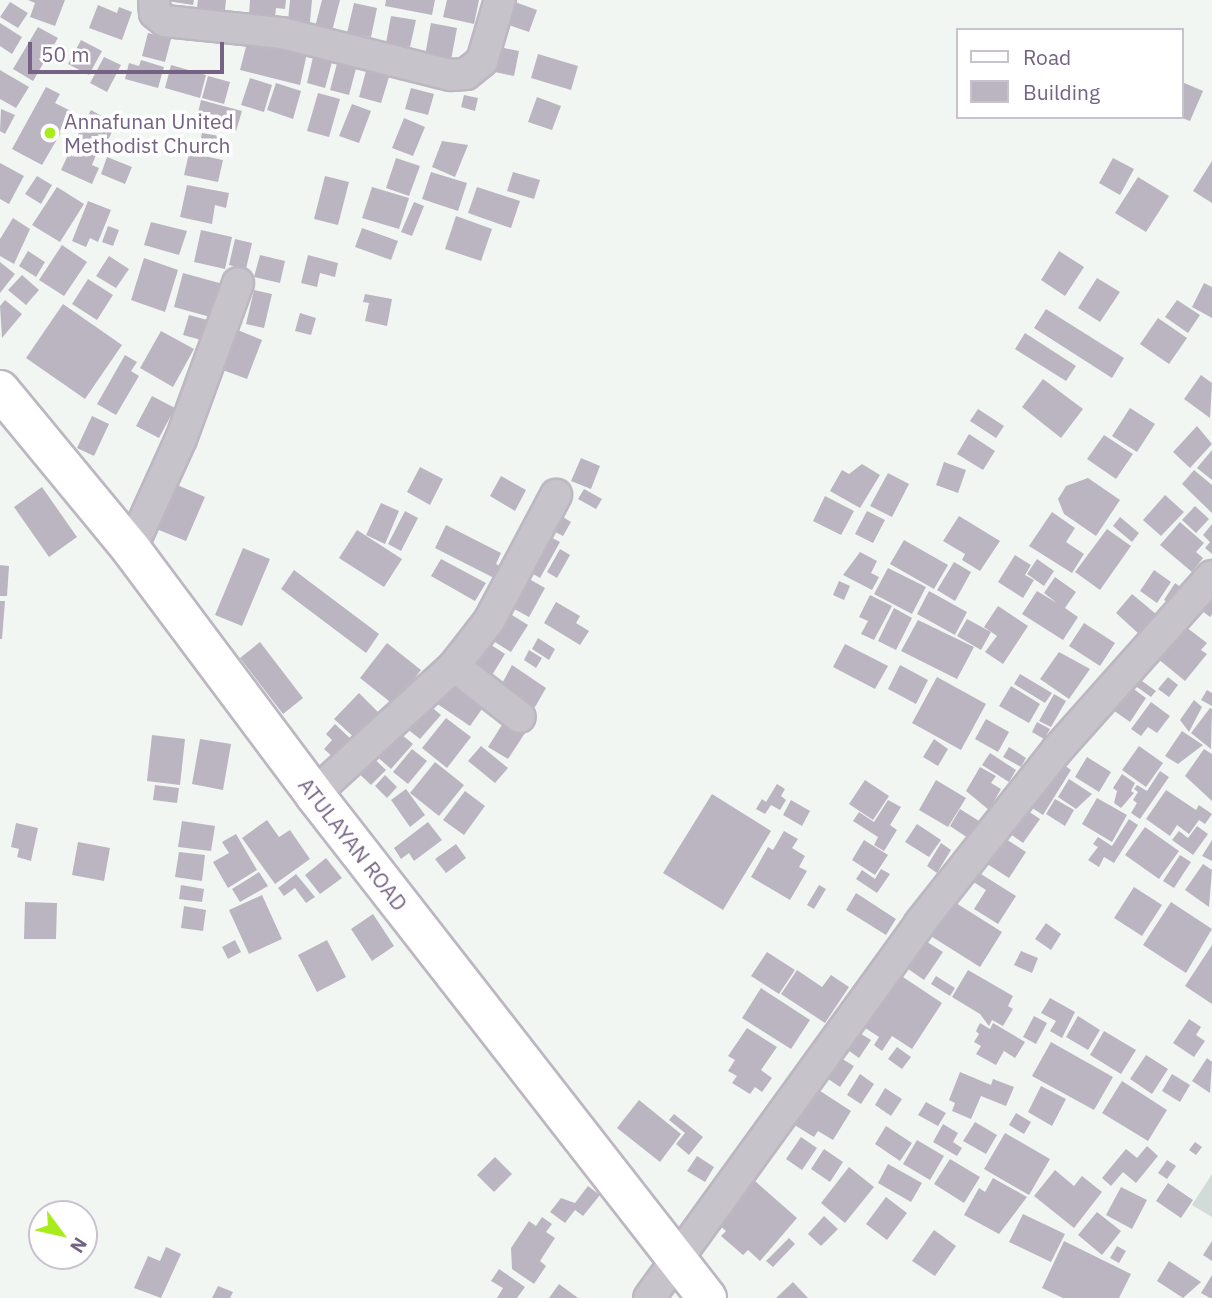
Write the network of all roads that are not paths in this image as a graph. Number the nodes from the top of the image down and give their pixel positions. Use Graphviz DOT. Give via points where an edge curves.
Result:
graph roads {
  1 [pos="154,0"];
  2 [pos="500,0"];
  3 [pos="238,283"];
  4 [pos="0,390"];
  5 [pos="556,495"];
  6 [pos="131,549"];
  7 [pos="1212,576"];
  8 [pos="454,666"];
  9 [pos="520,717"];
  10 [pos="314,794"];
  11 [pos="675,1256"];
  12 [pos="649,1298"];
  13 [pos="707,1298"];
  1 -- 2 [label="street" via="155,13 165,21 282,33 451,75 466,74 482,61"];
  3 -- 6 [label="street" via="181,439"];
  4 -- 6 [label="main road, ATULAYAN ROAD"];
  5 -- 8 [label="street" via="489,621"];
  6 -- 10 [label="main road, ATULAYAN ROAD"];
  7 -- 11 [label="street" via="1056,750 920,923"];
  8 -- 9 [label="street"];
  8 -- 10 [label="street"];
  10 -- 11 [label="main road, ATULAYAN ROAD"];
  11 -- 12 [label="street"];
  11 -- 13 [label="main road, ATULAYAN ROAD"];
}
